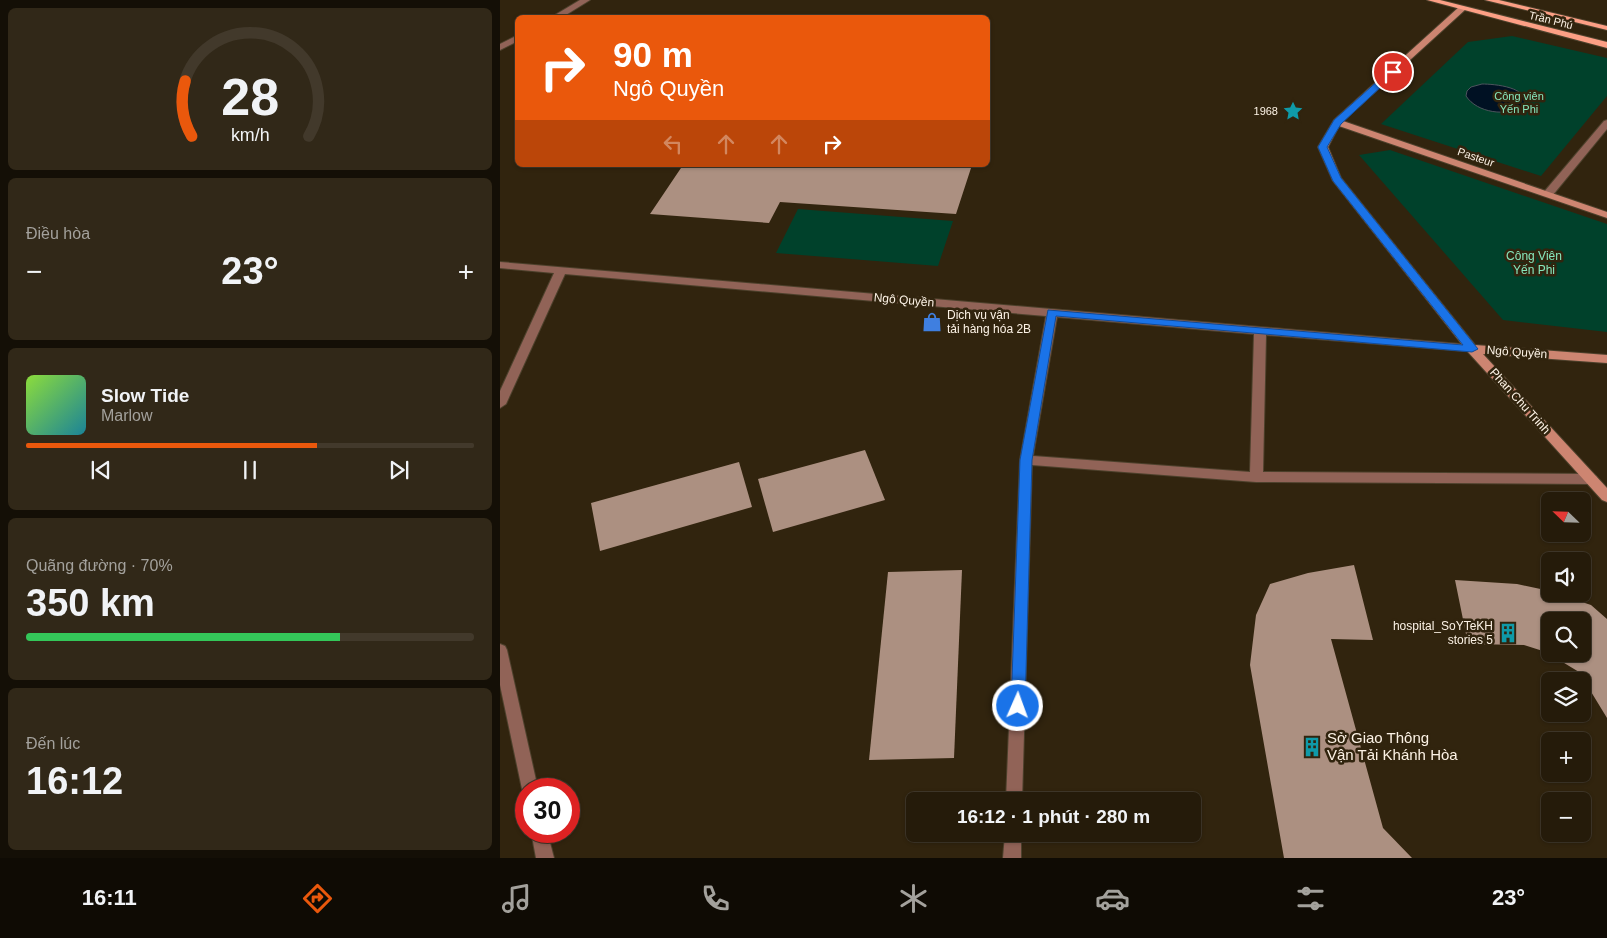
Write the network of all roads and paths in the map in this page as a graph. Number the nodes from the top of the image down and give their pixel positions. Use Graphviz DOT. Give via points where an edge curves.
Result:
graph roads {
  1 [pos="586,0"];
  2 [pos="1431,0"];
  3 [pos="1472,0"];
  4 [pos="1489,0"];
  5 [pos="1462,9"];
  6 [pos="559,15"];
  7 [pos="1607,28"];
  8 [pos="515,39"];
  9 [pos="1607,45"];
  10 [pos="500,47"];
  11 [pos="1337,122"];
  12 [pos="1607,123"];
  13 [pos="1548,194"];
  14 [pos="1607,215"];
  15 [pos="500,265"];
  16 [pos="561,270"];
  17 [pos="1052,313"];
  18 [pos="1260,330"];
  19 [pos="1472,349"];
  20 [pos="1607,359"];
  21 [pos="500,404"];
  22 [pos="1026,460"];
  23 [pos="1256,477"];
  24 [pos="1590,479"];
  25 [pos="1607,497"];
  26 [pos="500,650"];
  27 [pos="528,778"];
  28 [pos="1014,792"];
  29 [pos="1013,842"];
  30 [pos="542,843"];
  31 [pos="545,858"];
  32 [pos="1012,858"];
  1 -- 6 [label="street"];
  2 -- 5 [label="main road, Trần Phú"];
  3 -- 5 [label="main road"];
  4 -- 7 [label="main road, Trần Phú"];
  5 -- 9 [label="main road, Trần Phú"];
  5 -- 11 [label="street, Phan Chu Trinh"];
  8 -- 10 [label="street"];
  11 -- 13 [label="street, Pasteur"];
  11 -- 19 [label="street, Phan Chu Trinh" via="1323,147 1336,179"];
  12 -- 13 [label="street"];
  13 -- 14 [label="street, Pasteur"];
  15 -- 16 [label="street, Ngô Quyền"];
  16 -- 17 [label="street, Ngô Quyền"];
  16 -- 21 [label="street"];
  17 -- 18 [label="street, Ngô Quyền"];
  17 -- 22 [label="street"];
  18 -- 19 [label="street, Ngô Quyền"];
  18 -- 23 [label="street"];
  19 -- 20 [label="street, Ngô Quyền"];
  19 -- 24 [label="street, Phan Chu Trinh"];
  22 -- 23 [label="street"];
  22 -- 28 [label="street"];
  23 -- 24 [label="street"];
  24 -- 25 [label="street, Phan Chu Trinh"];
  26 -- 27 [label="street"];
  29 -- 32 [label="street"];
  30 -- 31 [label="street"];
}
